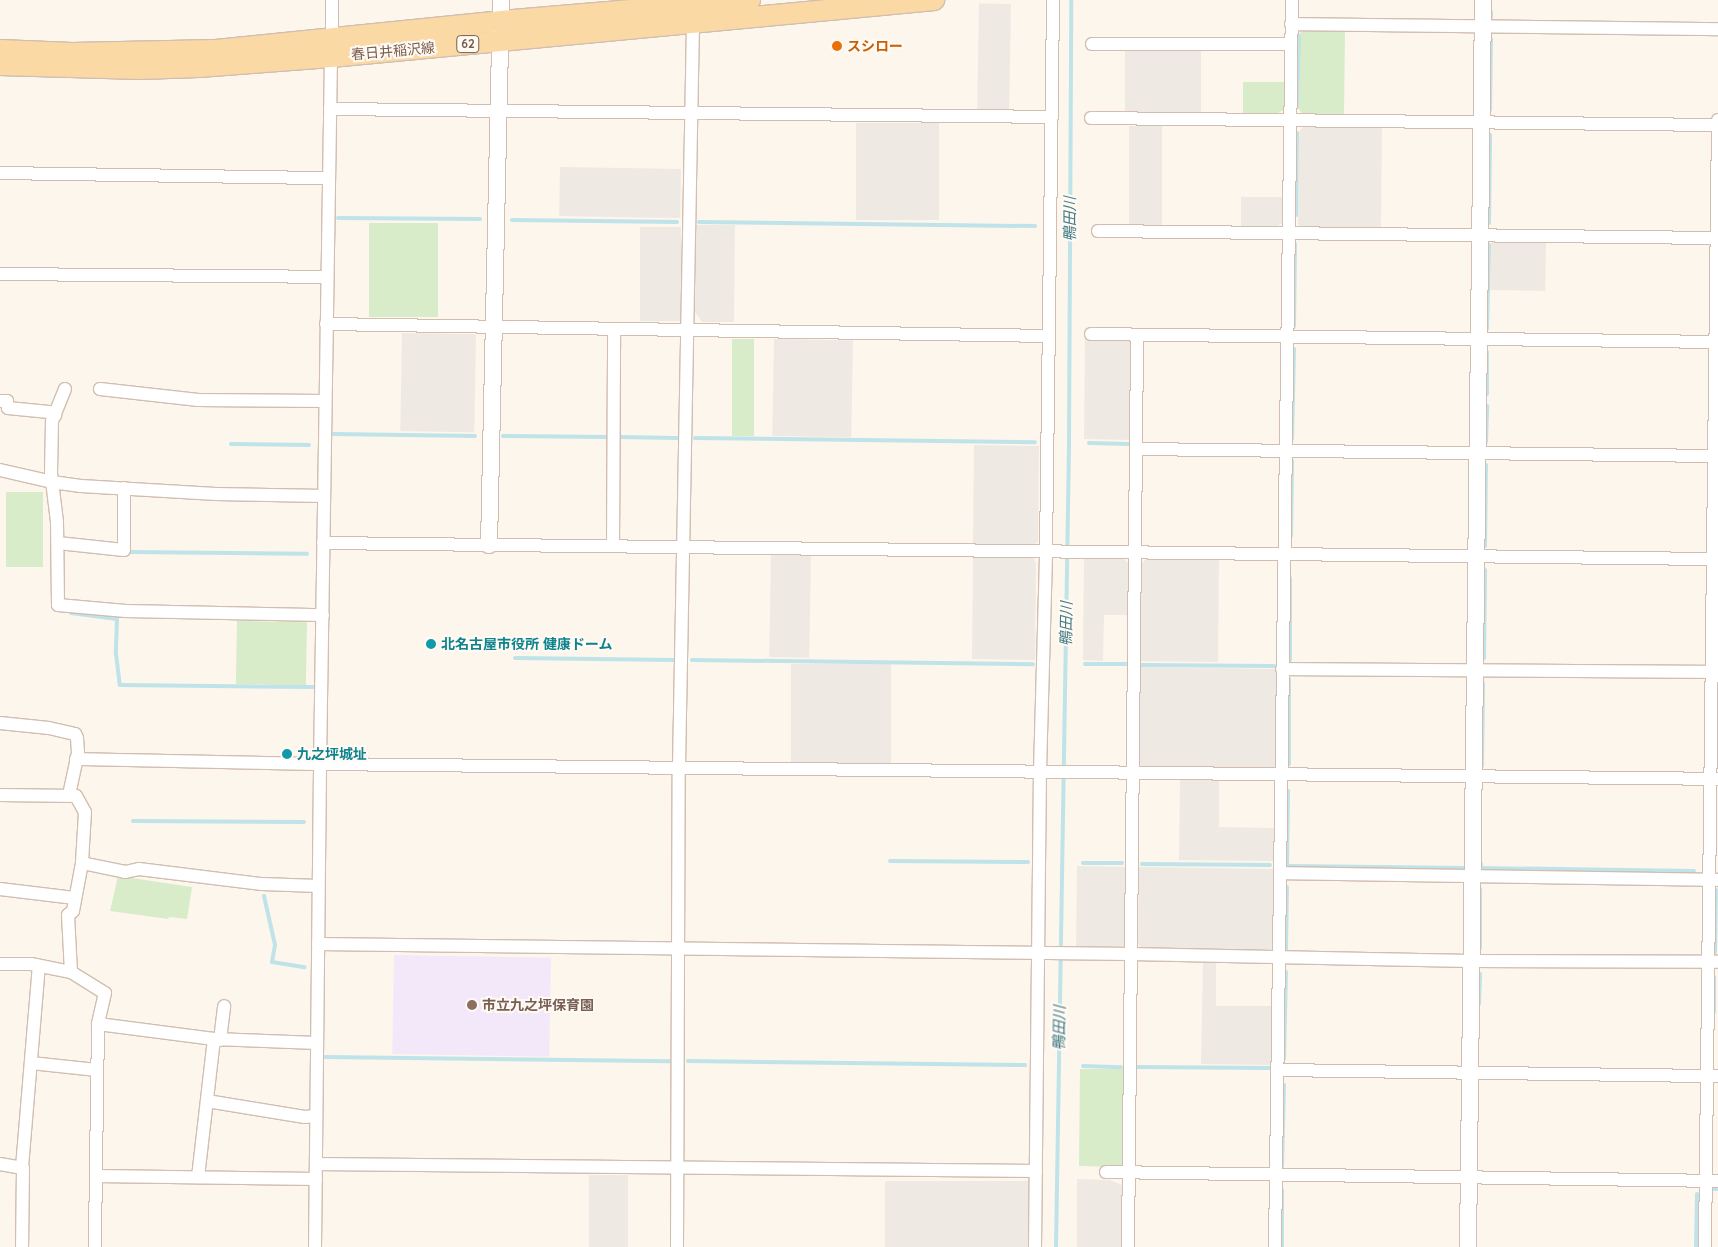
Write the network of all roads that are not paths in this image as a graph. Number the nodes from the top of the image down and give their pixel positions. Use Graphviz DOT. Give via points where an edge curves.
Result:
graph roads {
  1 [pos="332,0"];
  2 [pos="501,0"];
  3 [pos="750,0"];
  4 [pos="934,0"];
  5 [pos="1053,0"];
  6 [pos="1292,0"];
  7 [pos="1483,0"];
  8 [pos="694,9"];
  9 [pos="1291,24"];
  10 [pos="1483,26"];
  11 [pos="1718,29"];
  12 [pos="500,31"];
  13 [pos="1092,44"];
  14 [pos="1291,44"];
  15 [pos="331,47"];
  16 [pos="0,50"];
  17 [pos="0,65"];
  18 [pos="330,108"];
  19 [pos="497,110"];
  20 [pos="691,113"];
  21 [pos="1052,118"];
  22 [pos="1091,118"];
  23 [pos="1291,120"];
  24 [pos="1718,120"];
  25 [pos="1482,122"];
  26 [pos="1718,125"];
  27 [pos="0,173"];
  28 [pos="329,178"];
  29 [pos="1098,231"];
  30 [pos="1288,233"];
  31 [pos="1480,236"];
  32 [pos="1717,238"];
  33 [pos="0,274"];
  34 [pos="327,278"];
  35 [pos="326,324"];
  36 [pos="493,327"];
  37 [pos="614,329"];
  38 [pos="687,330"];
  39 [pos="1091,334"];
  40 [pos="1137,335"];
  41 [pos="1049,336"];
  42 [pos="1287,337"];
  43 [pos="1479,339"];
  44 [pos="1717,342"];
  45 [pos="65,389"];
  46 [pos="100,389"];
  47 [pos="0,401"];
  48 [pos="325,401"];
  49 [pos="55,415"];
  50 [pos="1136,449"];
  51 [pos="1285,451"];
  52 [pos="1478,453"];
  53 [pos="1716,456"];
  54 [pos="0,470"];
  55 [pos="52,482"];
  56 [pos="124,488"];
  57 [pos="324,496"];
  58 [pos="58,543"];
  59 [pos="323,543"];
  60 [pos="489,545"];
  61 [pos="613,546"];
  62 [pos="683,547"];
  63 [pos="1049,552"];
  64 [pos="1135,553"];
  65 [pos="1284,554"];
  66 [pos="1476,557"];
  67 [pos="1716,559"];
  68 [pos="323,615"];
  69 [pos="1282,669"];
  70 [pos="1475,670"];
  71 [pos="1715,672"];
  72 [pos="0,723"];
  73 [pos="76,758"];
  74 [pos="320,764"];
  75 [pos="679,766"];
  76 [pos="1044,771"];
  77 [pos="1132,772"];
  78 [pos="1281,774"];
  79 [pos="1473,776"];
  80 [pos="1714,779"];
  81 [pos="0,795"];
  82 [pos="69,795"];
  83 [pos="82,863"];
  84 [pos="1280,873"];
  85 [pos="1472,876"];
  86 [pos="1714,880"];
  87 [pos="318,886"];
  88 [pos="0,889"];
  89 [pos="74,898"];
  90 [pos="318,944"];
  91 [pos="680,949"];
  92 [pos="1131,954"];
  93 [pos="1042,955"];
  94 [pos="1279,957"];
  95 [pos="1471,961"];
  96 [pos="1713,962"];
  97 [pos="0,964"];
  98 [pos="39,966"];
  99 [pos="71,972"];
  100 [pos="224,1006"];
  101 [pos="98,1024"];
  102 [pos="217,1039"];
  103 [pos="317,1043"];
  104 [pos="31,1063"];
  105 [pos="97,1070"];
  106 [pos="1277,1070"];
  107 [pos="1470,1072"];
  108 [pos="1712,1076"];
  109 [pos="207,1101"];
  110 [pos="316,1116"];
  111 [pos="0,1164"];
  112 [pos="316,1164"];
  113 [pos="22,1167"];
  114 [pos="679,1167"];
  115 [pos="1036,1171"];
  116 [pos="1106,1172"];
  117 [pos="1128,1172"];
  118 [pos="1276,1174"];
  119 [pos="96,1176"];
  120 [pos="198,1177"];
  121 [pos="1469,1177"];
  122 [pos="316,1179"];
  123 [pos="1712,1180"];
  124 [pos="22,1247"];
  125 [pos="95,1247"];
  126 [pos="315,1247"];
  127 [pos="677,1247"];
  128 [pos="1035,1247"];
  129 [pos="1128,1247"];
  130 [pos="1275,1247"];
  131 [pos="1468,1247"];
  132 [pos="1705,1247"];
  1 -- 15 [label="street"];
  2 -- 12 [label="street"];
  3 -- 8 [label="main road, 春日井稲沢線 / 62"];
  4 -- 8 [label="main road, 春日井稲沢線 / 62"];
  5 -- 21 [label="street"];
  6 -- 9 [label="street"];
  7 -- 10 [label="street"];
  8 -- 12 [label="main road, 春日井稲沢線 / 62"];
  8 -- 20 [label="street"];
  9 -- 10 [label="street"];
  9 -- 14 [label="street"];
  10 -- 11 [label="street"];
  10 -- 25 [label="street"];
  12 -- 15 [label="main road, 春日井稲沢線 / 62"];
  12 -- 19 [label="street"];
  13 -- 14 [label="street"];
  14 -- 23 [label="street"];
  15 -- 16 [label="main road, 春日井稲沢線 / 62" via="72,53"];
  15 -- 17 [label="main road, 春日井稲沢線 / 62" via="140,69"];
  15 -- 18 [label="street"];
  18 -- 19 [label="street"];
  18 -- 28 [label="street"];
  19 -- 20 [label="street"];
  19 -- 36 [label="street"];
  20 -- 21 [label="street"];
  20 -- 38 [label="street"];
  21 -- 41 [label="street"];
  22 -- 23 [label="street"];
  23 -- 25 [label="street"];
  23 -- 30 [label="street"];
  24 -- 26 [label="street"];
  25 -- 26 [label="street"];
  25 -- 31 [label="street"];
  26 -- 32 [label="street"];
  27 -- 28 [label="street"];
  28 -- 34 [label="street"];
  29 -- 30 [label="street"];
  30 -- 31 [label="street"];
  30 -- 42 [label="street"];
  31 -- 32 [label="street"];
  31 -- 43 [label="street"];
  32 -- 44 [label="street"];
  33 -- 34 [label="street"];
  34 -- 35 [label="street"];
  35 -- 36 [label="street"];
  35 -- 48 [label="street"];
  36 -- 37 [label="street"];
  36 -- 60 [label="street"];
  37 -- 38 [label="street"];
  37 -- 61 [label="street"];
  38 -- 41 [label="street"];
  38 -- 62 [label="street"];
  39 -- 40 [label="street"];
  40 -- 42 [label="street"];
  40 -- 50 [label="street"];
  41 -- 63 [label="street"];
  42 -- 43 [label="street"];
  42 -- 51 [label="street"];
  43 -- 44 [label="street"];
  43 -- 52 [label="street"];
  44 -- 53 [label="street"];
  45 -- 49 [label="street"];
  46 -- 48 [label="street" via="198,400"];
  47 -- 49 [label="street" via="7,401 8,408"];
  48 -- 57 [label="street"];
  49 -- 55 [label="street" via="52,422"];
  50 -- 51 [label="street"];
  50 -- 64 [label="street"];
  51 -- 52 [label="street"];
  51 -- 65 [label="street"];
  52 -- 53 [label="street"];
  52 -- 66 [label="street"];
  53 -- 67 [label="street"];
  54 -- 55 [label="street"];
  55 -- 56 [label="street"];
  55 -- 58 [label="street"];
  56 -- 57 [label="street"];
  56 -- 58 [label="street" via="124,550"];
  57 -- 59 [label="street"];
  58 -- 68 [label="street" via="58,605 126,611"];
  59 -- 60 [label="street"];
  59 -- 68 [label="street"];
  60 -- 61 [label="street"];
  61 -- 62 [label="street"];
  62 -- 63 [label="street"];
  62 -- 75 [label="street"];
  63 -- 64 [label="street"];
  63 -- 76 [label="street"];
  64 -- 65 [label="street"];
  64 -- 77 [label="street"];
  65 -- 66 [label="street"];
  65 -- 69 [label="street"];
  66 -- 67 [label="street"];
  66 -- 70 [label="street"];
  67 -- 71 [label="street"];
  68 -- 74 [label="street"];
  69 -- 70 [label="street"];
  69 -- 78 [label="street"];
  70 -- 71 [label="street"];
  70 -- 79 [label="street"];
  71 -- 80 [label="street"];
  72 -- 73 [label="street" via="75,734 78,738"];
  73 -- 74 [label="street"];
  73 -- 82 [label="street"];
  74 -- 75 [label="street"];
  74 -- 87 [label="street"];
  75 -- 76 [label="street"];
  75 -- 91 [label="street"];
  76 -- 77 [label="street"];
  76 -- 93 [label="street"];
  77 -- 78 [label="street"];
  77 -- 92 [label="street"];
  78 -- 79 [label="street"];
  78 -- 84 [label="street"];
  79 -- 80 [label="street"];
  79 -- 85 [label="street"];
  80 -- 86 [label="street"];
  81 -- 82 [label="street"];
  82 -- 83 [label="street" via="76,796 85,812"];
  83 -- 87 [label="street" via="125,872 140,869 262,884"];
  83 -- 89 [label="street"];
  84 -- 85 [label="street"];
  84 -- 94 [label="street"];
  85 -- 86 [label="street"];
  85 -- 95 [label="street"];
  86 -- 96 [label="street"];
  87 -- 90 [label="street"];
  88 -- 89 [label="street"];
  89 -- 99 [label="street" via="68,916"];
  90 -- 91 [label="street"];
  90 -- 103 [label="street"];
  91 -- 93 [label="street"];
  91 -- 114 [label="street"];
  92 -- 93 [label="street"];
  92 -- 94 [label="street"];
  92 -- 117 [label="street"];
  93 -- 115 [label="street"];
  94 -- 95 [label="street"];
  94 -- 106 [label="street"];
  95 -- 96 [label="street"];
  95 -- 107 [label="street"];
  96 -- 108 [label="street"];
  97 -- 98 [label="street"];
  98 -- 99 [label="street"];
  98 -- 104 [label="street"];
  99 -- 101 [label="street" via="105,994"];
  100 -- 102 [label="street"];
  101 -- 102 [label="street"];
  101 -- 105 [label="street"];
  102 -- 103 [label="street"];
  102 -- 109 [label="street"];
  103 -- 110 [label="street"];
  104 -- 105 [label="street"];
  104 -- 113 [label="street"];
  105 -- 119 [label="street"];
  106 -- 107 [label="street"];
  106 -- 118 [label="street"];
  107 -- 108 [label="street"];
  107 -- 121 [label="street"];
  108 -- 123 [label="street"];
  109 -- 110 [label="street"];
  109 -- 120 [label="street"];
  110 -- 112 [label="street"];
  111 -- 113 [label="street"];
  112 -- 114 [label="street"];
  112 -- 122 [label="street"];
  113 -- 124 [label="street"];
  114 -- 115 [label="street"];
  114 -- 127 [label="street"];
  115 -- 128 [label="street"];
  116 -- 117 [label="street"];
  117 -- 118 [label="street"];
  117 -- 129 [label="street"];
  118 -- 121 [label="street"];
  118 -- 130 [label="street"];
  119 -- 120 [label="street"];
  119 -- 125 [label="street"];
  120 -- 122 [label="street"];
  121 -- 123 [label="street"];
  121 -- 131 [label="street"];
  122 -- 126 [label="street"];
  123 -- 132 [label="street"];
}
